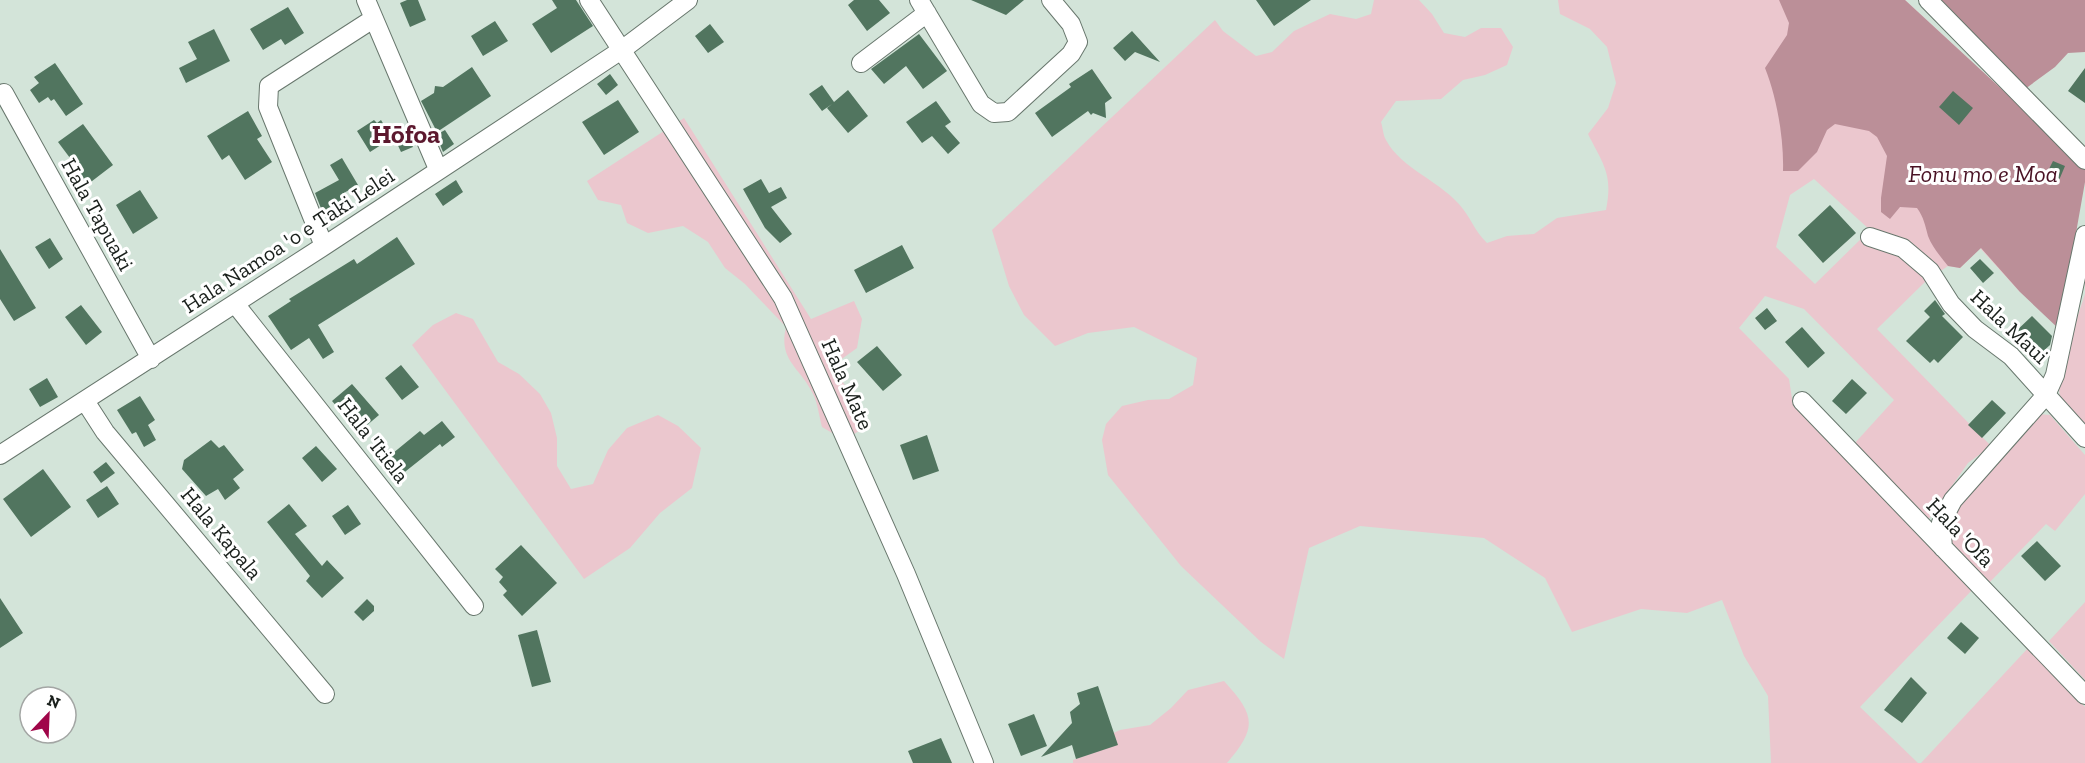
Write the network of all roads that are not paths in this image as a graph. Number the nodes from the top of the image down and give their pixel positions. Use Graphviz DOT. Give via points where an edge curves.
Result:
graph roads {
  1 [pos="366,0"];
  2 [pos="589,0"];
  3 [pos="688,0"];
  4 [pos="1051,0"];
  5 [pos="1928,0"];
  6 [pos="923,6"];
  7 [pos="374,19"];
  8 [pos="622,49"];
  9 [pos="861,63"];
  10 [pos="4,93"];
  11 [pos="2085,160"];
  12 [pos="438,169"];
  13 [pos="2085,235"];
  14 [pos="1870,237"];
  15 [pos="324,246"];
  16 [pos="236,305"];
  17 [pos="151,358"];
  18 [pos="2046,395"];
  19 [pos="85,401"];
  20 [pos="1802,401"];
  21 [pos="2085,438"];
  22 [pos="0,455"];
  23 [pos="1943,548"];
  24 [pos="474,606"];
  25 [pos="325,694"];
  26 [pos="2085,695"];
  27 [pos="984,763"];
  1 -- 7 [label="street"];
  2 -- 8 [label="street, Hala Mate"];
  3 -- 8 [label="street, Hala Namoa 'o e Taki Lelei"];
  4 -- 6 [label="street" via="1071,24 1078,42 1071,54 1008,112 994,113 981,104"];
  5 -- 11 [label="street"];
  6 -- 9 [label="street"];
  7 -- 12 [label="street"];
  7 -- 15 [label="street" via="269,86 268,107"];
  8 -- 12 [label="street, Hala Namoa 'o e Taki Lelei"];
  8 -- 27 [label="street, Hala Mate" via="783,298 906,574"];
  10 -- 17 [label="street, Hala Tapuaki"];
  12 -- 15 [label="street, Hala Namoa 'o e Taki Lelei"];
  13 -- 18 [label="street" via="2055,375"];
  14 -- 18 [label="street, Hala Maui" via="1903,248 1930,271 1951,304 1975,329 2011,356"];
  15 -- 16 [label="street, Hala Namoa 'o e Taki Lelei"];
  16 -- 17 [label="street, Hala Namoa 'o e Taki Lelei"];
  16 -- 24 [label="street, Hala 'Itiela"];
  17 -- 19 [label="street, Hala Namoa 'o e Taki Lelei"];
  18 -- 21 [label="street, Hala Maui"];
  18 -- 23 [label="street" via="1953,500 1941,523"];
  19 -- 22 [label="street, Hala Namoa 'o e Taki Lelei"];
  19 -- 25 [label="street, Hala Kapala" via="105,432"];
  20 -- 23 [label="street, Hala 'Ofa"];
  23 -- 26 [label="street, Hala 'Ofa"];
}
